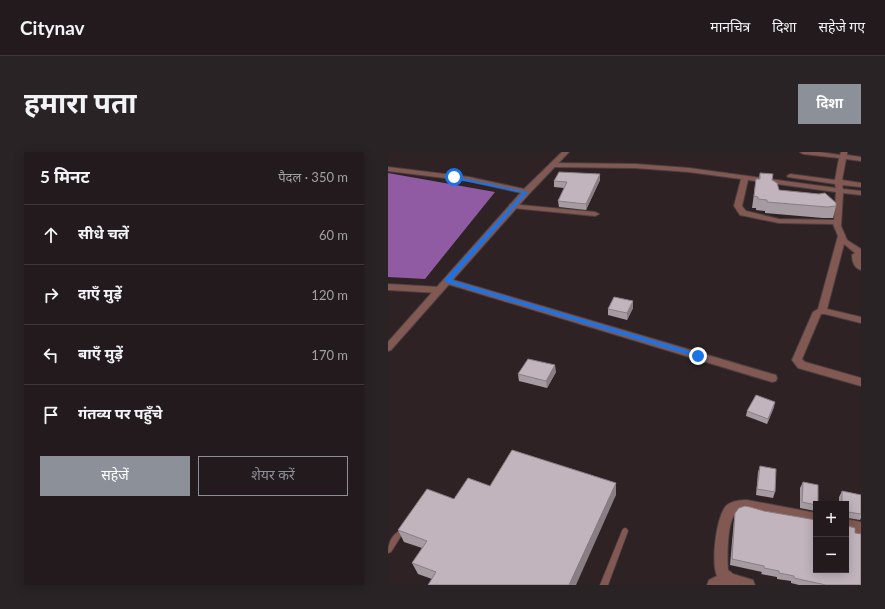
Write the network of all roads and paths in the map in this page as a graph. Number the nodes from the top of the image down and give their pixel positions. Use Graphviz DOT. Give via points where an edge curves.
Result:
graph roads {
  1 [pos="566,152"];
  2 [pos="803,152"];
  3 [pos="817,153"];
  4 [pos="844,155"];
  5 [pos="861,159"];
  6 [pos="555,163"];
  7 [pos="388,168"];
  8 [pos="741,175"];
  9 [pos="839,185"];
  10 [pos="861,185"];
  11 [pos="526,192"];
  12 [pos="861,193"];
  13 [pos="513,206"];
  14 [pos="596,214"];
  15 [pos="837,222"];
  16 [pos="842,236"];
  17 [pos="861,253"];
  18 [pos="861,267"];
  19 [pos="447,281"];
  20 [pos="388,287"];
  21 [pos="439,290"];
  22 [pos="822,311"];
  23 [pos="861,320"];
  24 [pos="388,348"];
  25 [pos="772,378"];
  26 [pos="861,382"];
  27 [pos="813,518"];
  28 [pos="849,526"];
  29 [pos="861,528"];
  30 [pos="625,531"];
  31 [pos="399,534"];
  32 [pos="388,550"];
  33 [pos="728,580"];
  34 [pos="604,585"];
  35 [pos="714,585"];
  36 [pos="748,585"];
  1 -- 6 [label="street"];
  2 -- 3 [label="street"];
  3 -- 4 [label="street"];
  4 -- 5 [label="street"];
  4 -- 9 [label="street"];
  6 -- 8 [label="street" via="635,166"];
  6 -- 11 [label="street"];
  7 -- 11 [label="street" via="469,180"];
  8 -- 9 [label="street"];
  8 -- 15 [label="street" via="738,206 743,213 779,221"];
  9 -- 10 [label="street"];
  9 -- 12 [label="street"];
  9 -- 15 [label="street"];
  11 -- 13 [label="street"];
  13 -- 14 [label="street"];
  13 -- 19 [label="street"];
  15 -- 16 [label="street"];
  16 -- 17 [label="street" via="844,241"];
  16 -- 22 [label="street"];
  17 -- 18 [label="street" via="856,255"];
  19 -- 21 [label="street"];
  19 -- 25 [label="street"];
  20 -- 21 [label="street"];
  21 -- 24 [label="street"];
  22 -- 23 [label="street"];
  22 -- 26 [label="street" via="818,312 798,362"];
  27 -- 33 [label="street" via="747,505 732,509 725,523 721,562 722,574"];
  28 -- 29 [label="street"];
  30 -- 34 [label="lane"];
  31 -- 32 [label="lane"];
  33 -- 35 [label="street" via="720,580"];
  33 -- 36 [label="street"];
}
